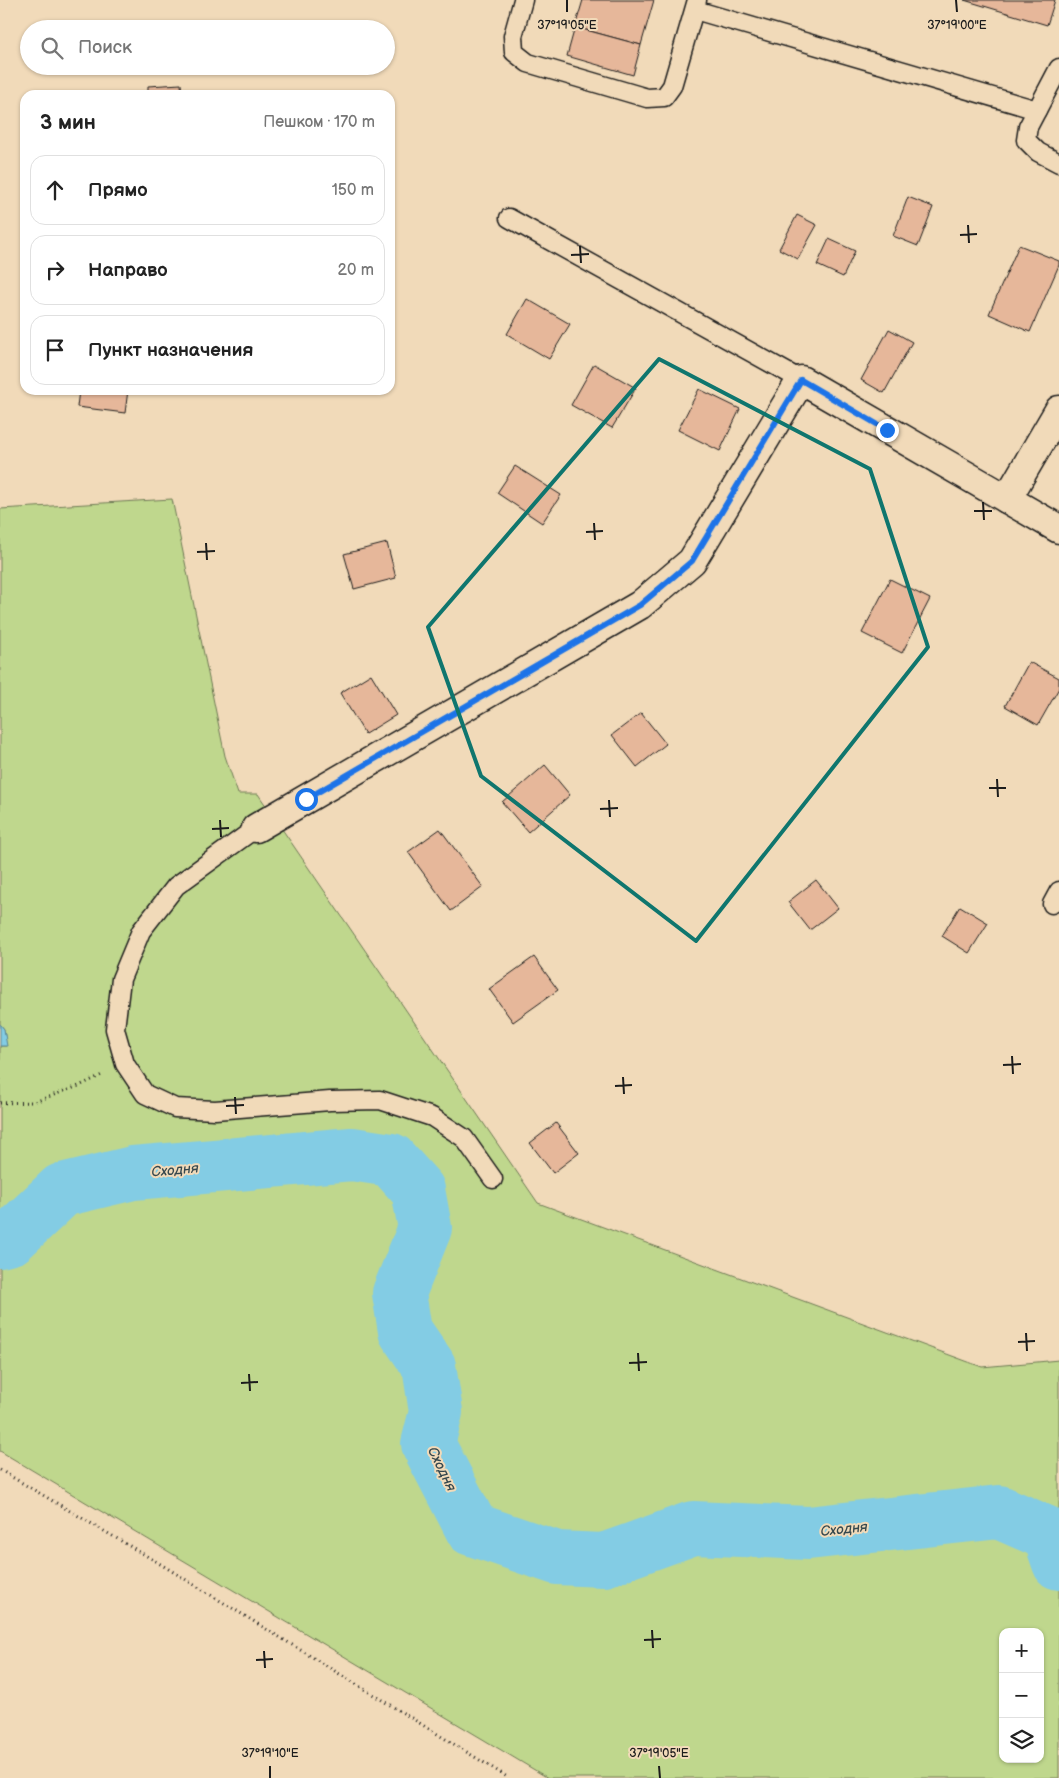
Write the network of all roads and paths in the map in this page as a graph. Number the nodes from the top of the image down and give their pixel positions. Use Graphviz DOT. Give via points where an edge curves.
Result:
graph roads {
  1 [pos="523,0"];
  2 [pos="696,5"];
  3 [pos="1059,68"];
  4 [pos="1037,110"];
  5 [pos="1059,163"];
  6 [pos="509,218"];
  7 [pos="801,380"];
  8 [pos="1059,410"];
  9 [pos="1007,499"];
  10 [pos="1059,529"];
  11 [pos="256,828"];
  12 [pos="125,1064"];
  13 [pos="0,1103"];
  14 [pos="493,1179"];
  15 [pos="0,1470"];
  16 [pos="510,1778"];
  1 -- 2 [label="lane" via="513,36 514,52 528,63 647,98 664,97 672,86"];
  2 -- 4 [label="lane"];
  3 -- 4 [label="lane"];
  4 -- 5 [label="lane" via="1028,127 1026,140 1038,152"];
  6 -- 7 [label="lane"];
  7 -- 9 [label="street"];
  7 -- 11 [label="street" via="692,561 640,605"];
  8 -- 9 [label="street"];
  9 -- 10 [label="street"];
  11 -- 12 [label="lane" via="176,886 141,931 121,979 116,1029"];
  12 -- 13 [label="path" via="80,1086 34,1102"];
  12 -- 14 [label="lane" via="145,1094 175,1108 214,1110 380,1100 432,1117 464,1138"];
  15 -- 16 [label="path"];
}
